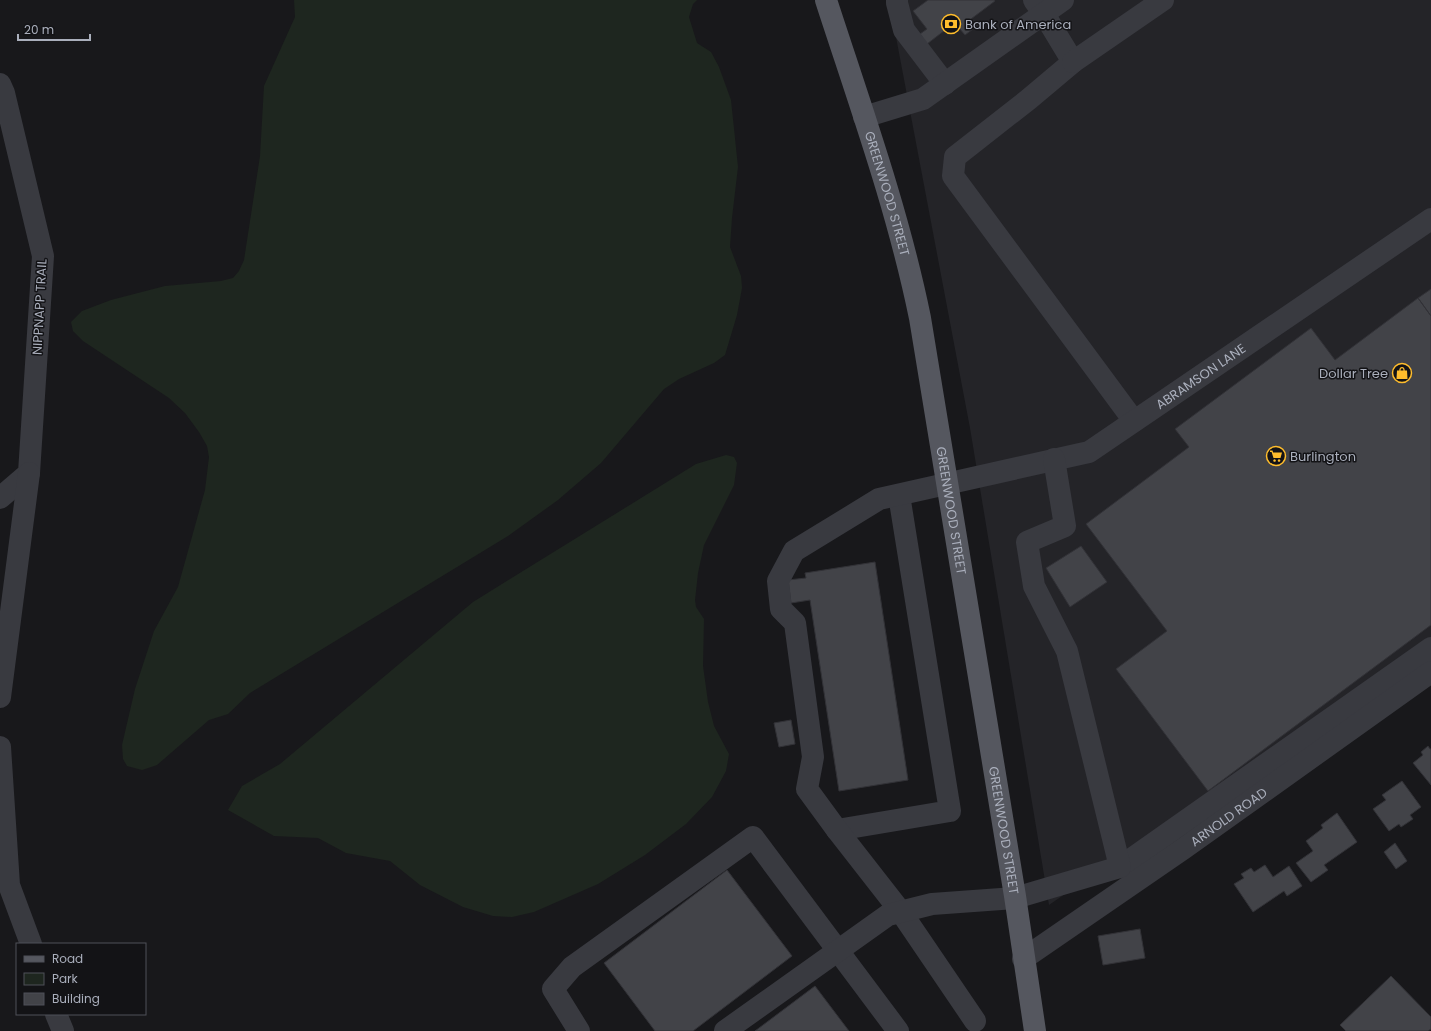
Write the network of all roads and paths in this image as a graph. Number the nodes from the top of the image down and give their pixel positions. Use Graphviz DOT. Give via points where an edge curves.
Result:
graph roads {
  1 [pos="826,0"];
  2 [pos="897,0"];
  3 [pos="1163,0"];
  4 [pos="1049,5"];
  5 [pos="1073,62"];
  6 [pos="0,84"];
  7 [pos="945,84"];
  8 [pos="864,117"];
  9 [pos="1431,219"];
  10 [pos="1134,421"];
  11 [pos="1054,460"];
  12 [pos="29,473"];
  13 [pos="948,484"];
  14 [pos="899,495"];
  15 [pos="0,498"];
  16 [pos="1431,648"];
  17 [pos="1431,672"];
  18 [pos="0,697"];
  19 [pos="0,747"];
  20 [pos="837,830"];
  21 [pos="1120,867"];
  22 [pos="1015,898"];
  23 [pos="901,912"];
  24 [pos="31,943"];
  25 [pos="838,951"];
  26 [pos="1024,959"];
  27 [pos="56,1015"];
  28 [pos="976,1021"];
  29 [pos="63,1031"];
  30 [pos="579,1031"];
  31 [pos="725,1031"];
  32 [pos="898,1031"];
  33 [pos="1035,1031"];
  1 -- 8 [label="main road, GREENWOOD STREET"];
  2 -- 7 [label="street" via="904,30"];
  3 -- 5 [label="street"];
  4 -- 5 [label="street"];
  4 -- 7 [label="street"];
  5 -- 10 [label="street" via="955,157 953,176"];
  6 -- 12 [label="street, NIPPNAPP TRAIL" via="43,256"];
  7 -- 8 [label="street" via="923,99"];
  8 -- 13 [label="main road, GREENWOOD STREET" via="915,292"];
  9 -- 10 [label="street, ABRAMSON LANE"];
  10 -- 11 [label="street, ABRAMSON LANE" via="1089,452"];
  11 -- 13 [label="street, ABRAMSON LANE"];
  11 -- 21 [label="street" via="1065,526 1027,542 1034,586 1068,651"];
  12 -- 15 [label="street"];
  12 -- 18 [label="street, NIPPNAPP TRAIL"];
  13 -- 14 [label="street, ABRAMSON LANE"];
  13 -- 22 [label="main road, GREENWOOD STREET"];
  14 -- 20 [label="street, ABRAMSON LANE" via="879,500 794,552 778,581 780,609 795,623 813,757 807,789"];
  14 -- 20 [label="street" via="950,811"];
  16 -- 21 [label="street"];
  17 -- 26 [label="street, ARNOLD ROAD"];
  19 -- 24 [label="street" via="9,885"];
  20 -- 23 [label="street, ABRAMSON LANE"];
  21 -- 22 [label="street"];
  22 -- 23 [label="street" via="932,904"];
  22 -- 26 [label="main road, GREENWOOD STREET"];
  23 -- 25 [label="street" via="888,915"];
  23 -- 28 [label="street, ABRAMSON LANE"];
  25 -- 30 [label="street" via="752,837 572,967 553,989"];
  25 -- 31 [label="street"];
  25 -- 32 [label="street"];
  26 -- 33 [label="main road, GREENWOOD STREET"];
  27 -- 29 [label="street"];
}
